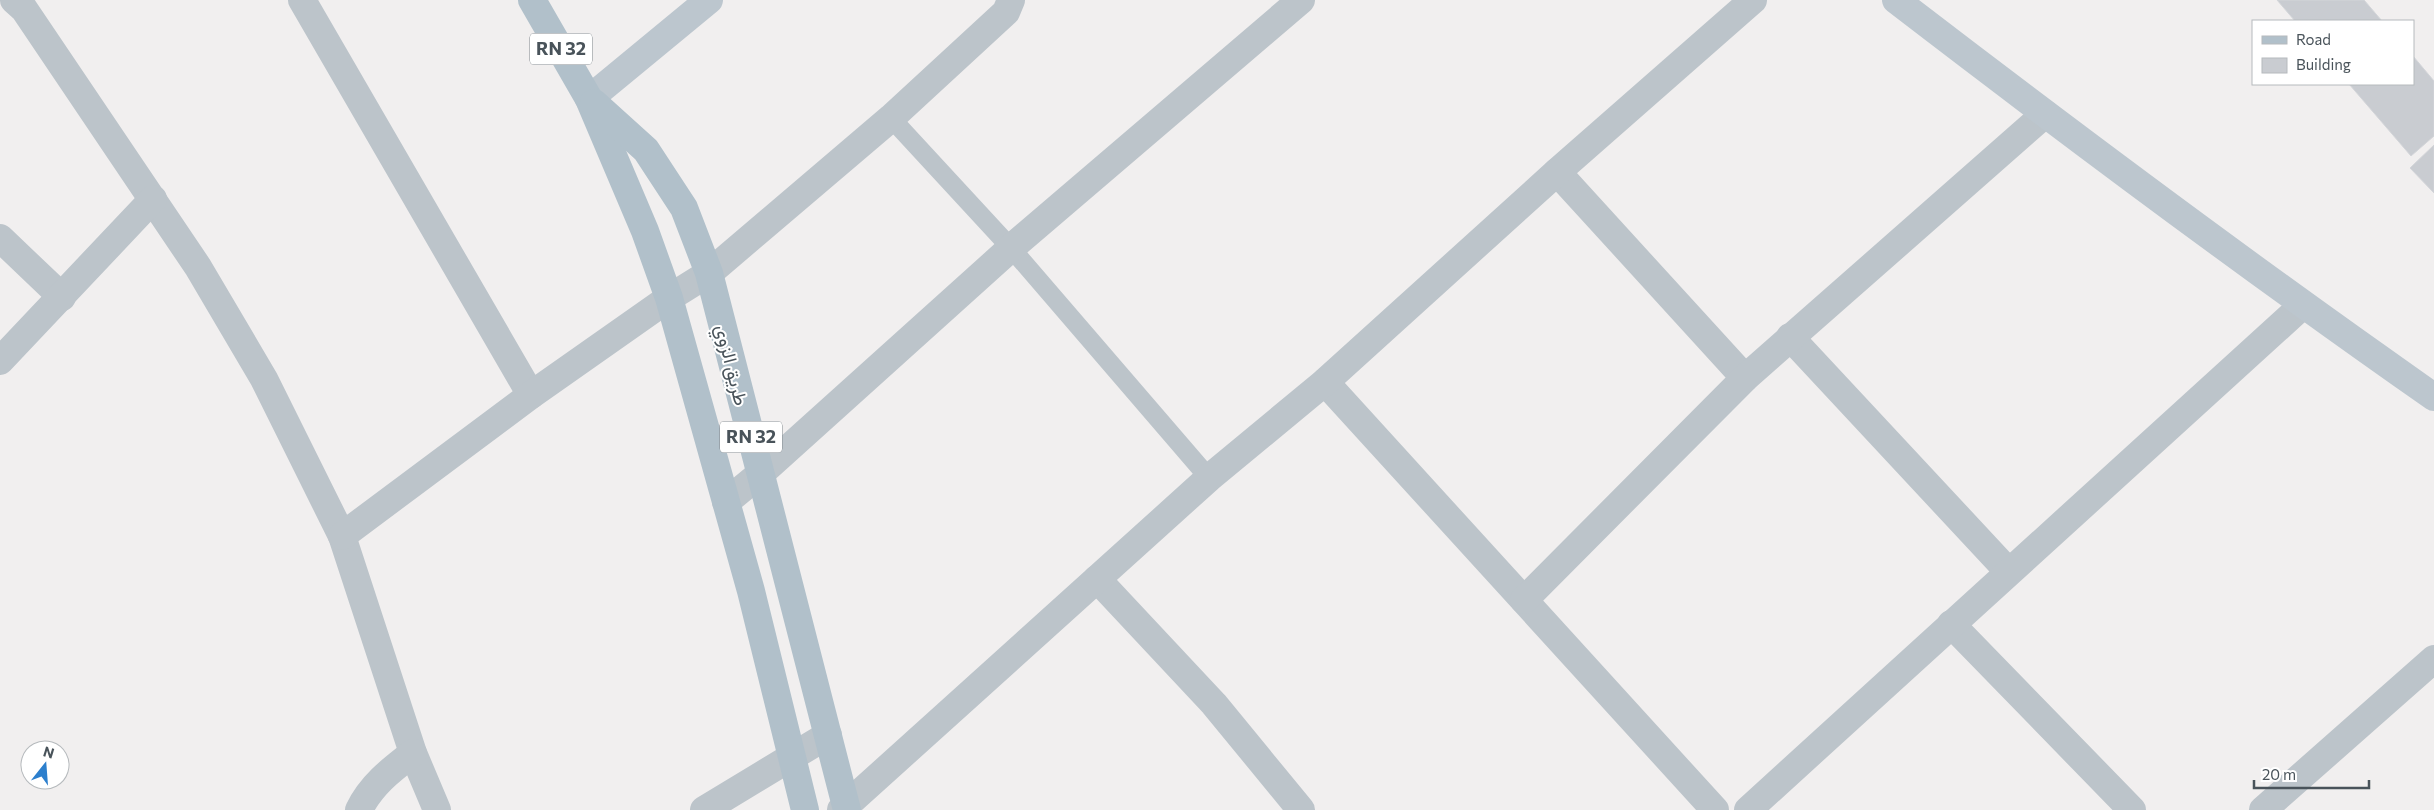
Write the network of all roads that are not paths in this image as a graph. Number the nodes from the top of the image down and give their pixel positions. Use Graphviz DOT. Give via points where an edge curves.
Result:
graph roads {
  1 [pos="302,0"];
  2 [pos="532,0"];
  3 [pos="709,0"];
  4 [pos="1011,0"];
  5 [pos="1302,0"];
  6 [pos="1752,0"];
  7 [pos="1896,0"];
  8 [pos="26,3"];
  9 [pos="589,99"];
  10 [pos="2045,114"];
  11 [pos="891,118"];
  12 [pos="1557,172"];
  13 [pos="153,199"];
  14 [pos="0,238"];
  15 [pos="1011,248"];
  16 [pos="709,273"];
  17 [pos="62,297"];
  18 [pos="669,298"];
  19 [pos="2303,305"];
  20 [pos="1790,337"];
  21 [pos="0,361"];
  22 [pos="1745,378"];
  23 [pos="1325,382"];
  24 [pos="531,395"];
  25 [pos="2434,397"];
  26 [pos="760,474"];
  27 [pos="1209,478"];
  28 [pos="726,502"];
  29 [pos="342,536"];
  30 [pos="2008,572"];
  31 [pos="1097,579"];
  32 [pos="1524,600"];
  33 [pos="1951,624"];
  34 [pos="2434,659"];
  35 [pos="828,735"];
  36 [pos="413,753"];
  37 [pos="792,756"];
  38 [pos="845,808"];
  39 [pos="359,810"];
  40 [pos="437,810"];
  41 [pos="704,810"];
  42 [pos="805,810"];
  43 [pos="1301,810"];
  44 [pos="1715,810"];
  45 [pos="1748,810"];
  46 [pos="2132,810"];
  47 [pos="2263,810"];
  1 -- 24 [label="street"];
  2 -- 9 [label="main road, طريق الزوي / RN 32"];
  3 -- 9 [label="main road"];
  4 -- 11 [label="street" via="1006,12"];
  5 -- 15 [label="street"];
  6 -- 12 [label="street"];
  7 -- 10 [label="main road"];
  8 -- 13 [label="street"];
  9 -- 16 [label="main road, طريق الزوي / RN 32" via="646,150 684,208"];
  9 -- 18 [label="main road, طريق الزوي / RN 32" via="645,231"];
  10 -- 19 [label="main road"];
  10 -- 20 [label="street"];
  11 -- 15 [label="lane"];
  11 -- 16 [label="street"];
  12 -- 22 [label="street"];
  12 -- 23 [label="street"];
  13 -- 17 [label="street"];
  13 -- 29 [label="street" via="198,267 264,379"];
  14 -- 17 [label="street"];
  15 -- 26 [label="street"];
  15 -- 27 [label="lane"];
  16 -- 18 [label="street"];
  16 -- 26 [label="main road, طريق الزوي / RN 32"];
  17 -- 21 [label="street"];
  18 -- 24 [label="street"];
  18 -- 28 [label="main road, طريق الزوي / RN 32"];
  19 -- 25 [label="main road"];
  19 -- 30 [label="street"];
  20 -- 22 [label="street"];
  20 -- 30 [label="street"];
  22 -- 32 [label="street"];
  23 -- 27 [label="street"];
  23 -- 32 [label="street"];
  24 -- 29 [label="street"];
  26 -- 28 [label="street"];
  26 -- 35 [label="main road, طريق الزوي / RN 32"];
  27 -- 31 [label="street"];
  28 -- 37 [label="main road, طريق الزوي / RN 32"];
  29 -- 36 [label="street"];
  30 -- 33 [label="street"];
  31 -- 38 [label="street"];
  31 -- 43 [label="street" via="1214,704"];
  32 -- 44 [label="street"];
  33 -- 45 [label="street"];
  33 -- 46 [label="street"];
  34 -- 47 [label="street"];
  35 -- 37 [label="street"];
  35 -- 38 [label="main road, طريق الزوي / RN 32"];
  36 -- 39 [label="street" via="384,775 365,797"];
  36 -- 40 [label="street"];
  37 -- 41 [label="street"];
  37 -- 42 [label="main road, طريق الزوي / RN 32"];
}
